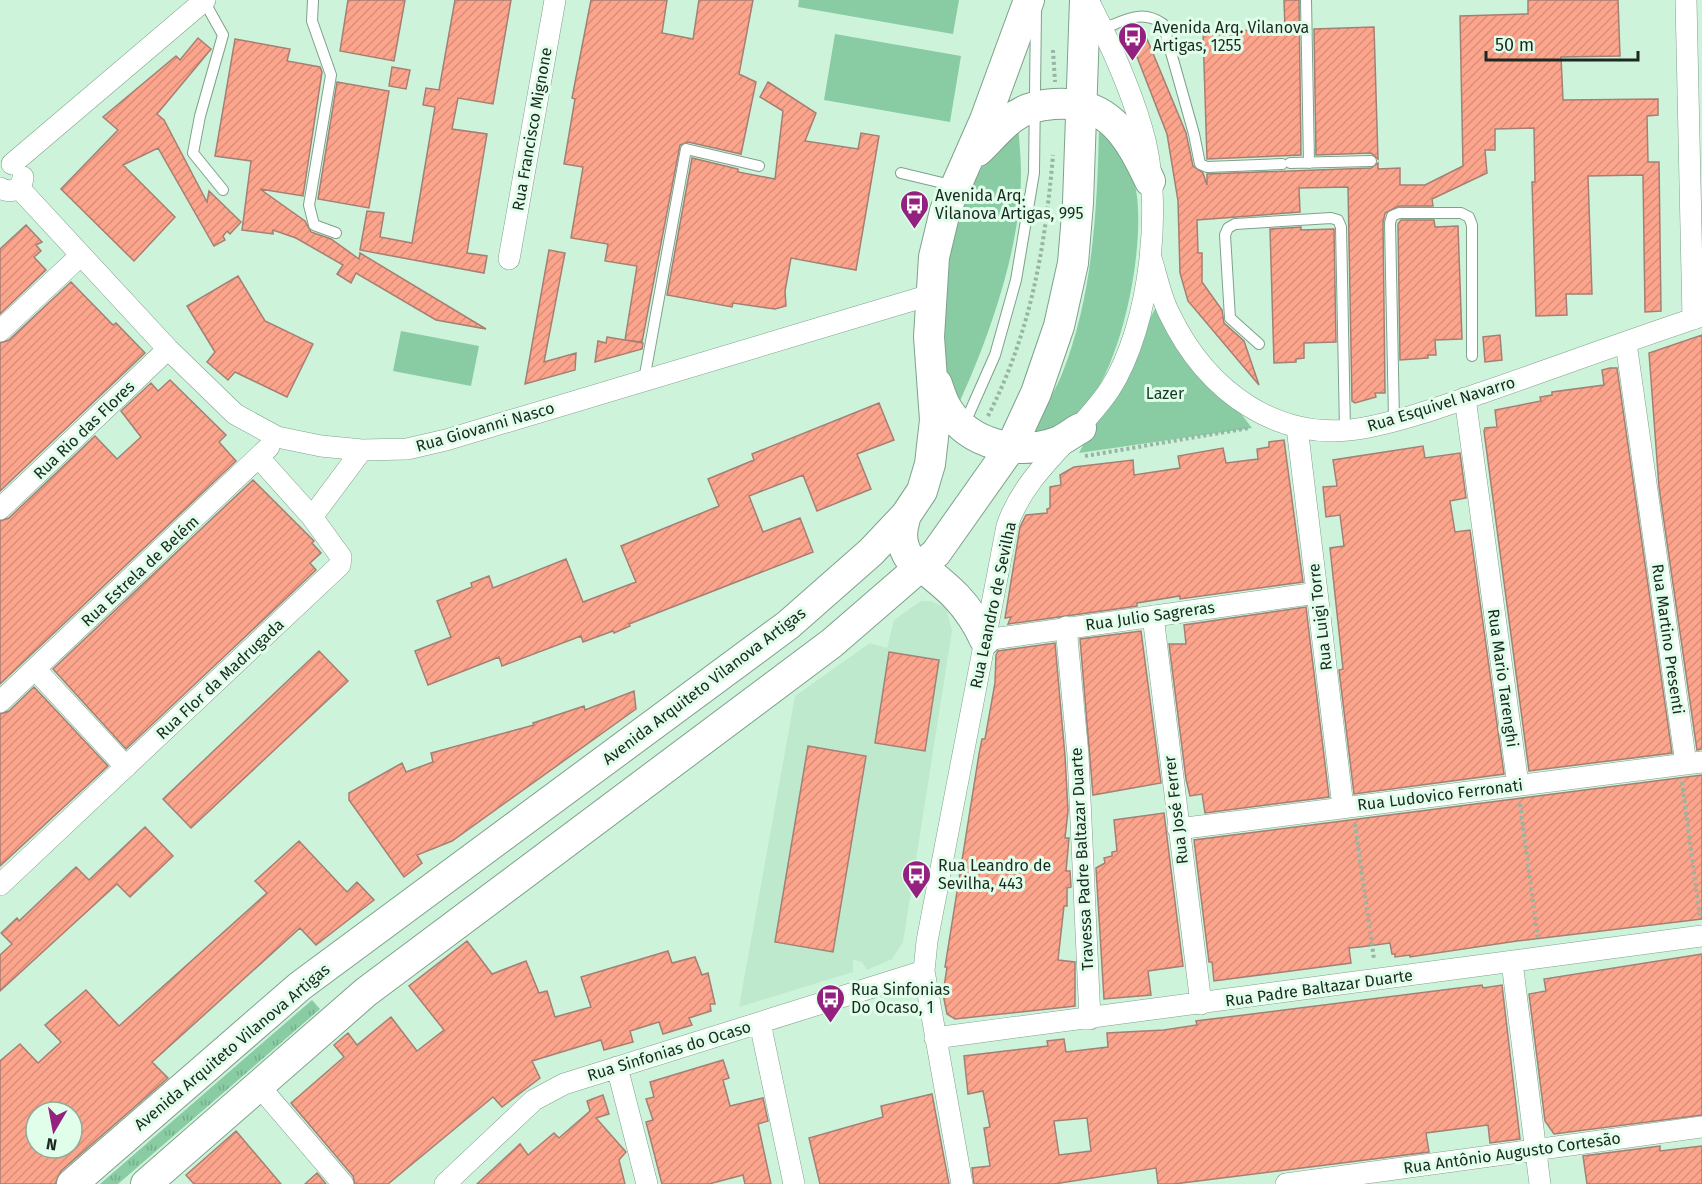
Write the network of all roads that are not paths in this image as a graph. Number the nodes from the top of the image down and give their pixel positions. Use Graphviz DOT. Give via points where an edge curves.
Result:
graph roads {
  1 [pos="313,0"];
  2 [pos="555,0"];
  3 [pos="1029,0"];
  4 [pos="1036,0"];
  5 [pos="1086,0"];
  6 [pos="1306,0"];
  7 [pos="1686,0"];
  8 [pos="204,1"];
  9 [pos="1103,29"];
  10 [pos="1082,105"];
  11 [pos="1035,106"];
  12 [pos="1371,160"];
  13 [pos="1309,163"];
  14 [pos="759,166"];
  15 [pos="901,173"];
  16 [pos="960,175"];
  17 [pos="11,176"];
  18 [pos="1150,181"];
  19 [pos="224,190"];
  20 [pos="336,233"];
  21 [pos="80,256"];
  22 [pos="509,259"];
  23 [pos="1151,259"];
  24 [pos="930,295"];
  25 [pos="1698,318"];
  26 [pos="0,331"];
  27 [pos="1626,343"];
  28 [pos="1259,344"];
  29 [pos="168,350"];
  30 [pos="1472,357"];
  31 [pos="933,373"];
  32 [pos="644,380"];
  33 [pos="1465,398"];
  34 [pos="1394,420"];
  35 [pos="1288,425"];
  36 [pos="963,428"];
  37 [pos="1081,428"];
  38 [pos="1345,430"];
  39 [pos="277,437"];
  40 [pos="1011,447"];
  41 [pos="362,450"];
  42 [pos="260,459"];
  43 [pos="0,509"];
  44 [pos="906,516"];
  45 [pos="312,517"];
  46 [pos="921,567"];
  47 [pos="1317,593"];
  48 [pos="1153,616"];
  49 [pos="1066,627"];
  50 [pos="984,640"];
  51 [pos="35,669"];
  52 [pos="0,702"];
  53 [pos="1694,763"];
  54 [pos="126,768"];
  55 [pos="1518,785"];
  56 [pos="1348,806"];
  57 [pos="1178,829"];
  58 [pos="0,885"];
  59 [pos="1701,929"];
  60 [pos="1512,962"];
  61 [pos="924,971"];
  62 [pos="1201,1004"];
  63 [pos="1090,1019"];
  64 [pos="760,1023"];
  65 [pos="935,1038"];
  66 [pos="616,1067"];
  67 [pos="259,1086"];
  68 [pos="1702,1127"];
  69 [pos="1535,1151"];
  70 [pos="72,1184"];
  71 [pos="146,1184"];
  72 [pos="343,1184"];
  73 [pos="446,1184"];
  74 [pos="647,1184"];
  75 [pos="794,1184"];
  76 [pos="962,1184"];
  77 [pos="1287,1184"];
  78 [pos="1540,1184"];
  1 -- 20 [label="lane" via="312,21 332,75 309,205 314,225"];
  2 -- 22 [label="street, Rua Francisco Mignone"];
  3 -- 16 [label="main road, Avenida Arquiteto Vilanova Artigas" via="997,91"];
  4 -- 11 [label="lane"];
  5 -- 9 [label="street, Rua Leandro de Sevilha"];
  5 -- 10 [label="main road"];
  6 -- 13 [label="lane"];
  7 -- 25 [label="street"];
  8 -- 17 [label="street" via="48,134"];
  8 -- 19 [label="lane" via="223,35 193,153"];
  9 -- 13 [label="lane" via="1139,15 1163,24 1200,164 1207,167"];
  9 -- 18 [label="street, Rua Leandro de Sevilha" via="1143,131"];
  10 -- 11 [label="main road"];
  10 -- 18 [label="main road" via="1098,111 1118,127 1133,145"];
  10 -- 40 [label="main road" via="1073,263 1059,326 1036,393"];
  11 -- 16 [label="main road" via="1012,118"];
  11 -- 36 [label="lane" via="1034,173 1015,286 995,355"];
  12 -- 13 [label="lane"];
  14 -- 32 [label="lane" via="686,149"];
  15 -- 16 [label="lane"];
  16 -- 24 [label="main road, Avenida Arquiteto Vilanova Artigas" via="937,246"];
  17 -- 21 [label="street, Rua Giovanni Nasco"];
  18 -- 23 [label="street, Rua Leandro de Sevilha"];
  21 -- 26 [label="street"];
  21 -- 29 [label="street, Rua Giovanni Nasco"];
  23 -- 35 [label="street, Rua Esquivel Navarro" via="1167,309 1190,350 1250,409"];
  23 -- 37 [label="street, Rua Leandro de Sevilha" via="1129,350 1111,387"];
  24 -- 31 [label="main road, Avenida Arquiteto Vilanova Artigas"];
  24 -- 32 [label="street, Rua Giovanni Nasco"];
  25 -- 27 [label="street, Rua Esquivel Navarro"];
  27 -- 33 [label="street, Rua Esquivel Navarro"];
  27 -- 53 [label="street, Rua Martino Presenti"];
  28 -- 38 [label="lane" via="1230,318 1225,235 1228,228 1235,224 1338,220"];
  29 -- 39 [label="street, Rua Giovanni Nasco" via="235,414"];
  29 -- 43 [label="street, Rua Rio das Flores"];
  30 -- 34 [label="lane" via="1469,217 1461,213 1392,216"];
  31 -- 36 [label="main road" via="947,409"];
  31 -- 44 [label="main road, Avenida Arquiteto Vilanova Artigas" via="935,420 930,464 922,491"];
  32 -- 41 [label="street, Rua Giovanni Nasco" via="446,440 407,449"];
  33 -- 34 [label="street, Rua Esquivel Navarro"];
  33 -- 55 [label="street, Rua Mario Tarenghi"];
  34 -- 38 [label="street, Rua Esquivel Navarro"];
  35 -- 38 [label="street, Rua Esquivel Navarro"];
  35 -- 47 [label="street, Rua Luigi Torre"];
  36 -- 40 [label="main road" via="977,438"];
  37 -- 40 [label="main road" via="1058,442"];
  37 -- 50 [label="street, Rua Leandro de Sevilha" via="1047,462 1015,505 1007,525"];
  39 -- 41 [label="street, Rua Giovanni Nasco"];
  39 -- 42 [label="street, Rua Estrela de Belém"];
  40 -- 46 [label="main road" via="936,553"];
  41 -- 45 [label="street"];
  42 -- 45 [label="street, Rua Flor da Madrugada"];
  42 -- 51 [label="street, Rua Estrela de Belém"];
  44 -- 46 [label="main road" via="902,546"];
  44 -- 70 [label="main road, Avenida Arquiteto Vilanova Artigas" via="847,575 788,625 300,986"];
  45 -- 54 [label="street, Rua Flor da Madrugada" via="341,557 340,565"];
  46 -- 50 [label="main road" via="963,601"];
  46 -- 67 [label="main road" via="832,643 366,992"];
  47 -- 48 [label="street, Rua Julio Sagreras"];
  47 -- 56 [label="street, Rua Luigi Torre"];
  48 -- 49 [label="street, Rua Julio Sagreras"];
  48 -- 57 [label="street, Rua José Ferrer"];
  49 -- 50 [label="street, Rua Julio Sagreras"];
  49 -- 63 [label="street, Travessa Padre Baltazar Duarte"];
  50 -- 61 [label="street, Rua Leandro de Sevilha"];
  51 -- 52 [label="street, Rua Estrela de Belém"];
  51 -- 54 [label="street"];
  53 -- 55 [label="street, Rua Ludovico Ferronati"];
  54 -- 58 [label="street, Rua Flor da Madrugada"];
  55 -- 56 [label="street, Rua Ludovico Ferronati"];
  56 -- 57 [label="street, Rua Ludovico Ferronati"];
  57 -- 62 [label="street, Rua José Ferrer"];
  59 -- 60 [label="street, Rua Padre Baltazar Duarte"];
  60 -- 62 [label="street, Rua Padre Baltazar Duarte"];
  60 -- 69 [label="street"];
  61 -- 64 [label="street, Rua Sinfonias do Ocaso"];
  61 -- 65 [label="street, Rua Leandro de Sevilha"];
  62 -- 63 [label="street, Rua Padre Baltazar Duarte"];
  63 -- 65 [label="street, Rua Padre Baltazar Duarte"];
  64 -- 66 [label="street, Rua Sinfonias do Ocaso"];
  64 -- 75 [label="street"];
  65 -- 76 [label="street, Rua Leandro de Sevilha"];
  66 -- 73 [label="street, Rua Sinfonias do Ocaso" via="564,1084 534,1100"];
  66 -- 74 [label="street"];
  67 -- 71 [label="main road"];
  67 -- 72 [label="street"];
  68 -- 69 [label="street, Rua Antônio Augusto Cortesão"];
  69 -- 77 [label="street, Rua Antônio Augusto Cortesão"];
  69 -- 78 [label="street"];
}
